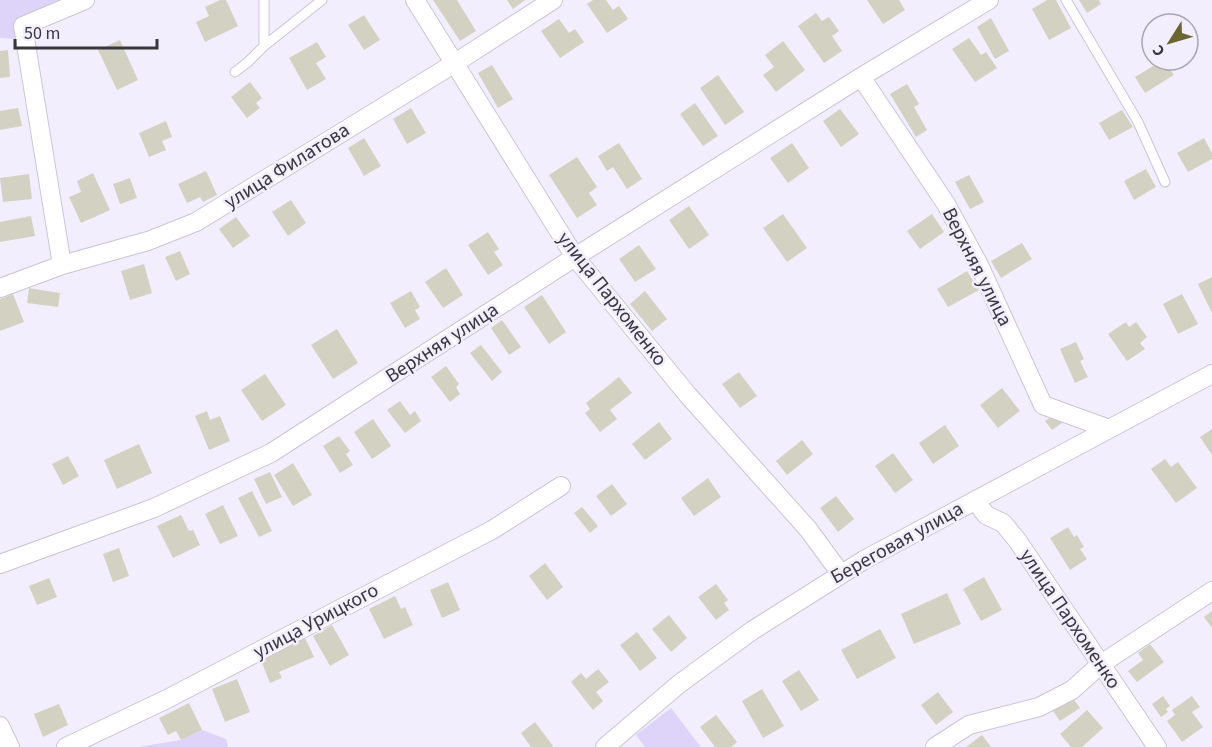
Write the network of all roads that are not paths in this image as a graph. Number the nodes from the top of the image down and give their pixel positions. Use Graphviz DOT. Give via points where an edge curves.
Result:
graph roads {
  1 [pos="85,0"];
  2 [pos="264,0"];
  3 [pos="322,0"];
  4 [pos="415,0"];
  5 [pos="553,0"];
  6 [pos="989,0"];
  7 [pos="1066,0"];
  8 [pos="264,46"];
  9 [pos="455,63"];
  10 [pos="235,72"];
  11 [pos="861,77"];
  12 [pos="1165,182"];
  13 [pos="575,257"];
  14 [pos="62,265"];
  15 [pos="0,288"];
  16 [pos="1212,374"];
  17 [pos="1109,429"];
  18 [pos="561,486"];
  19 [pos="975,500"];
  20 [pos="0,564"];
  21 [pos="841,574"];
  22 [pos="1212,591"];
  23 [pos="1101,664"];
  24 [pos="0,726"];
  25 [pos="10,747"];
  26 [pos="66,747"];
  27 [pos="605,747"];
  28 [pos="935,747"];
  29 [pos="1157,747"];
  1 -- 14 [label="street" via="23,26"];
  2 -- 8 [label="lane"];
  3 -- 8 [label="lane"];
  4 -- 9 [label="street, улица Пархоменко"];
  5 -- 9 [label="street, улица Филатова"];
  6 -- 11 [label="street, Верхняя улица"];
  7 -- 12 [label="lane" via="1137,122"];
  8 -- 10 [label="lane"];
  9 -- 13 [label="street, улица Пархоменко"];
  9 -- 14 [label="street, улица Филатова" via="196,222 148,241"];
  11 -- 13 [label="street, Верхняя улица"];
  11 -- 17 [label="street, Верхняя улица" via="946,204 980,265 1043,405"];
  13 -- 20 [label="street, Верхняя улица" via="271,453 154,508"];
  13 -- 21 [label="street, улица Пархоменко" via="687,394 808,529"];
  14 -- 15 [label="street, улица Филатова"];
  16 -- 17 [label="street, Береговая улица"];
  17 -- 19 [label="street, Береговая улица"];
  18 -- 26 [label="street, улица Урицкого" via="482,535 167,699"];
  19 -- 21 [label="street, Береговая улица"];
  19 -- 23 [label="street, улица Пархоменко" via="986,516 1003,523"];
  21 -- 27 [label="street, Береговая улица" via="753,630 679,684"];
  22 -- 23 [label="street"];
  23 -- 28 [label="street" via="1072,690 1039,707 969,725"];
  23 -- 29 [label="street, улица Пархоменко"];
  24 -- 25 [label="street"];
}
